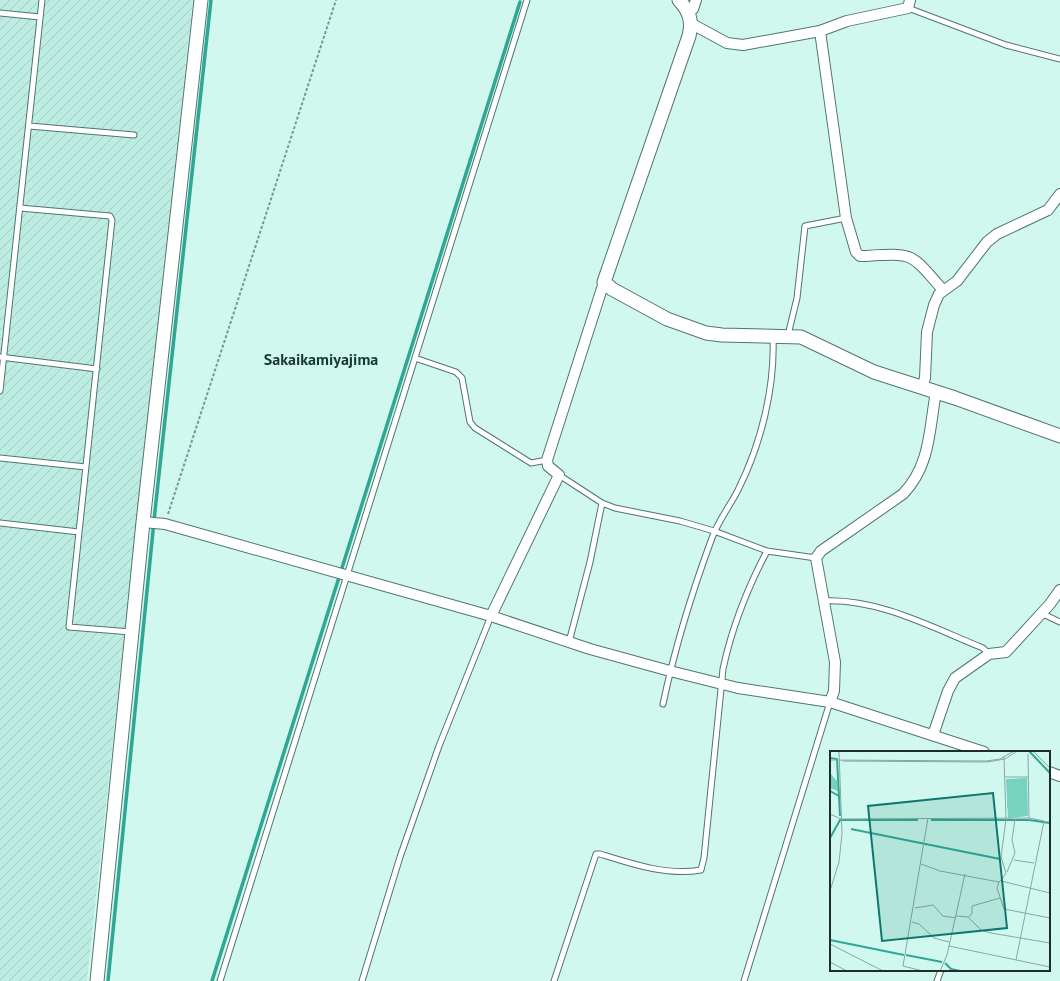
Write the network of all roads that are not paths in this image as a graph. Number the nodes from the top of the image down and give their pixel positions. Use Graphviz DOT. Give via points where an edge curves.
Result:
graph roads {
  1 [pos="42,0"];
  2 [pos="201,0"];
  3 [pos="527,0"];
  4 [pos="679,0"];
  5 [pos="696,0"];
  6 [pos="909,4"];
  7 [pos="0,13"];
  8 [pos="40,17"];
  9 [pos="690,18"];
  10 [pos="820,31"];
  11 [pos="1060,59"];
  12 [pos="28,126"];
  13 [pos="134,135"];
  14 [pos="1060,194"];
  15 [pos="20,208"];
  16 [pos="846,218"];
  17 [pos="604,282"];
  18 [pos="944,290"];
  19 [pos="788,335"];
  20 [pos="772,336"];
  21 [pos="2,358"];
  22 [pos="415,358"];
  23 [pos="97,368"];
  24 [pos="922,388"];
  25 [pos="0,391"];
  26 [pos="936,392"];
  27 [pos="1060,436"];
  28 [pos="0,458"];
  29 [pos="547,460"];
  30 [pos="86,467"];
  31 [pos="559,475"];
  32 [pos="602,503"];
  33 [pos="143,522"];
  34 [pos="0,523"];
  35 [pos="714,531"];
  36 [pos="79,532"];
  37 [pos="767,551"];
  38 [pos="816,558"];
  39 [pos="346,576"];
  40 [pos="1060,590"];
  41 [pos="823,601"];
  42 [pos="1041,613"];
  43 [pos="491,616"];
  44 [pos="1060,622"];
  45 [pos="132,632"];
  46 [pos="568,642"];
  47 [pos="989,654"];
  48 [pos="670,671"];
  49 [pos="721,684"];
  50 [pos="830,702"];
  51 [pos="663,704"];
  52 [pos="933,735"];
  53 [pos="981,751"];
  54 [pos="1050,772"];
  55 [pos="1060,776"];
  56 [pos="941,971"];
  57 [pos="97,981"];
  58 [pos="220,981"];
  59 [pos="362,981"];
  60 [pos="554,981"];
  61 [pos="744,981"];
  62 [pos="938,981"];
  1 -- 8 [label="lane"];
  2 -- 33 [label="street"];
  3 -- 22 [label="lane"];
  4 -- 9 [label="street"];
  5 -- 9 [label="street"];
  6 -- 10 [label="street"];
  6 -- 11 [label="lane" via="1006,45"];
  7 -- 8 [label="lane"];
  8 -- 12 [label="lane"];
  9 -- 10 [label="street" via="734,45"];
  9 -- 17 [label="street"];
  10 -- 16 [label="street"];
  12 -- 13 [label="lane"];
  12 -- 15 [label="lane"];
  14 -- 18 [label="street" via="1048,210 997,234 987,242 957,281"];
  15 -- 21 [label="lane"];
  15 -- 23 [label="lane" via="110,216 112,220"];
  16 -- 18 [label="street" via="854,246 860,256 899,254 914,258"];
  16 -- 19 [label="lane" via="806,226"];
  17 -- 20 [label="street" via="667,319 694,329 722,336"];
  17 -- 29 [label="street"];
  18 -- 24 [label="street" via="936,300 927,332 925,378"];
  19 -- 20 [label="street"];
  19 -- 24 [label="street" via="813,341 874,372"];
  20 -- 35 [label="lane" via="771,370 764,419 739,489"];
  21 -- 23 [label="lane"];
  21 -- 25 [label="lane"];
  22 -- 29 [label="lane" via="447,368 462,378 468,418 475,428 531,463"];
  22 -- 39 [label="lane"];
  23 -- 30 [label="lane"];
  24 -- 26 [label="street"];
  26 -- 27 [label="street"];
  26 -- 38 [label="street" via="927,450 912,484 903,494 821,551"];
  28 -- 30 [label="lane"];
  29 -- 31 [label="street" via="548,466"];
  30 -- 36 [label="lane"];
  31 -- 32 [label="lane"];
  31 -- 43 [label="street"];
  32 -- 35 [label="lane"];
  32 -- 46 [label="lane" via="590,562"];
  33 -- 39 [label="street" via="165,524"];
  33 -- 45 [label="street"];
  34 -- 36 [label="lane"];
  35 -- 37 [label="lane"];
  35 -- 48 [label="lane"];
  36 -- 45 [label="lane" via="69,626"];
  37 -- 38 [label="lane"];
  37 -- 49 [label="lane" via="742,603 729,640"];
  38 -- 41 [label="street"];
  39 -- 43 [label="street"];
  39 -- 58 [label="lane"];
  40 -- 42 [label="street"];
  41 -- 47 [label="lane" via="859,603 892,612 983,648"];
  41 -- 50 [label="street" via="835,662 834,691"];
  42 -- 44 [label="lane"];
  42 -- 47 [label="street" via="1006,652"];
  43 -- 46 [label="street"];
  43 -- 59 [label="lane" via="439,746 400,858"];
  45 -- 57 [label="street"];
  46 -- 48 [label="street"];
  47 -- 52 [label="street" via="955,678"];
  48 -- 49 [label="street"];
  48 -- 51 [label="lane"];
  49 -- 50 [label="street"];
  49 -- 60 [label="lane" via="701,870 662,870 637,866 596,854"];
  50 -- 52 [label="street"];
  50 -- 61 [label="lane"];
  52 -- 53 [label="street"];
  54 -- 55 [label="street"];
  56 -- 62 [label="lane"];
}
